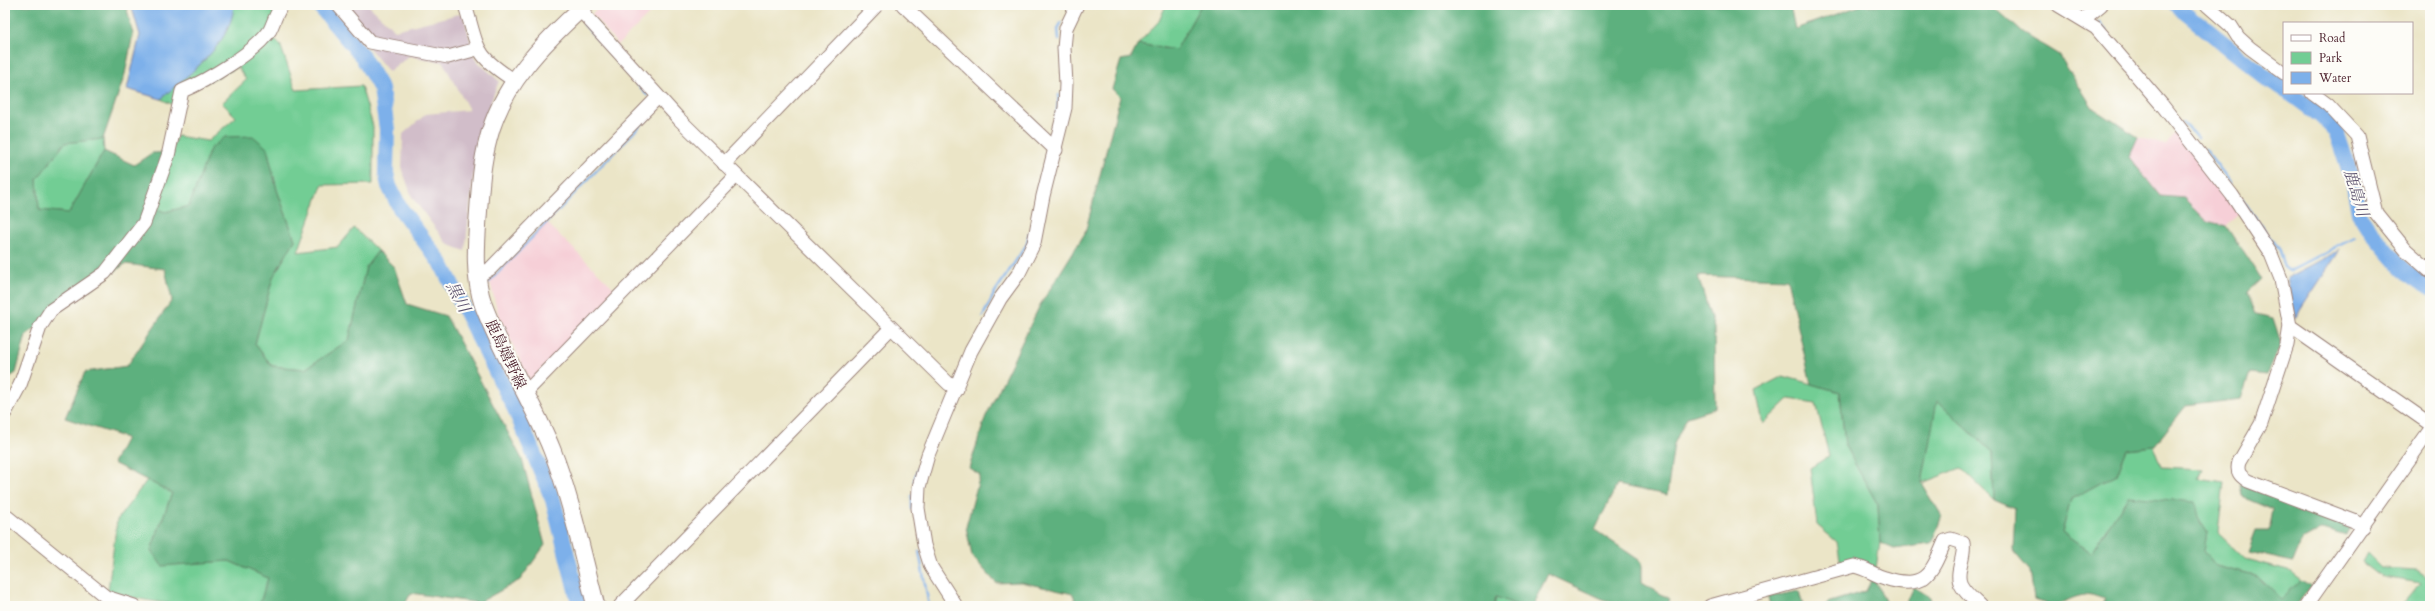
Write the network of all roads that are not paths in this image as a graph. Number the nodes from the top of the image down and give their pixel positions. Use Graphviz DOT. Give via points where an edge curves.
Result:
graph roads {
  1 [pos="282,5"];
  2 [pos="338,5"];
  3 [pos="465,5"];
  4 [pos="877,5"];
  5 [pos="903,5"];
  6 [pos="1077,5"];
  7 [pos="2058,5"];
  8 [pos="2101,5"];
  9 [pos="2207,5"];
  10 [pos="582,7"];
  11 [pos="2084,19"];
  12 [pos="477,49"];
  13 [pos="2283,72"];
  14 [pos="515,81"];
  15 [pos="2313,94"];
  16 [pos="658,97"];
  17 [pos="1056,150"];
  18 [pos="724,164"];
  19 [pos="736,176"];
  20 [pos="2430,271"];
  21 [pos="478,276"];
  22 [pos="2290,326"];
  23 [pos="891,328"];
  24 [pos="957,389"];
  25 [pos="525,393"];
  26 [pos="5,413"];
  27 [pos="2430,424"];
  28 [pos="2430,430"];
  29 [pos="5,516"];
  30 [pos="2363,527"];
  31 [pos="134,606"];
  32 [pos="596,606"];
  33 [pos="620,606"];
  34 [pos="956,606"];
  35 [pos="1710,606"];
  36 [pos="1980,606"];
  37 [pos="2306,606"];
  1 -- 26 [label="street" via="270,30 256,46 199,84 182,91 168,156 144,223 105,273 51,310 40,327 20,385"];
  2 -- 12 [label="street" via="370,42 448,57"];
  3 -- 12 [label="street"];
  4 -- 18 [label="street"];
  5 -- 17 [label="street"];
  6 -- 17 [label="street" via="1066,28 1065,108"];
  7 -- 11 [label="street"];
  8 -- 11 [label="street"];
  9 -- 13 [label="street" via="2231,26 2250,48"];
  10 -- 14 [label="main road, 鹿島嬉野線" via="533,56"];
  10 -- 16 [label="street"];
  11 -- 22 [label="street" via="2108,42 2162,105 2232,195 2270,254 2281,279"];
  12 -- 14 [label="street" via="497,70"];
  14 -- 21 [label="main road, 鹿島嬉野線" via="498,111 488,138 481,170 476,250"];
  15 -- 20 [label="street" via="2328,105 2356,136 2376,213 2406,250"];
  16 -- 18 [label="street"];
  16 -- 21 [label="street" via="490,269"];
  17 -- 24 [label="street" via="1043,196 1034,243 1020,273 1000,299 970,351"];
  18 -- 19 [label="street"];
  19 -- 23 [label="street"];
  19 -- 25 [label="street"];
  21 -- 25 [label="main road, 鹿島嬉野線" via="482,301 495,335"];
  22 -- 27 [label="street"];
  22 -- 30 [label="street" via="2287,345 2262,424 2239,462 2239,474 2248,481 2354,521"];
  23 -- 24 [label="street"];
  23 -- 33 [label="street"];
  24 -- 34 [label="street" via="928,455 919,487 918,508 924,545 931,567"];
  25 -- 32 [label="main road, 鹿島嬉野線" via="552,449 568,495"];
  28 -- 30 [label="street"];
  29 -- 31 [label="street" via="106,596"];
  30 -- 37 [label="street"];
  35 -- 36 [label="street" via="1854,566 1863,567 1885,578 1912,584 1926,578 1933,570 1945,542 1951,539 1963,542 1965,550 1959,579 1961,586"];
}
